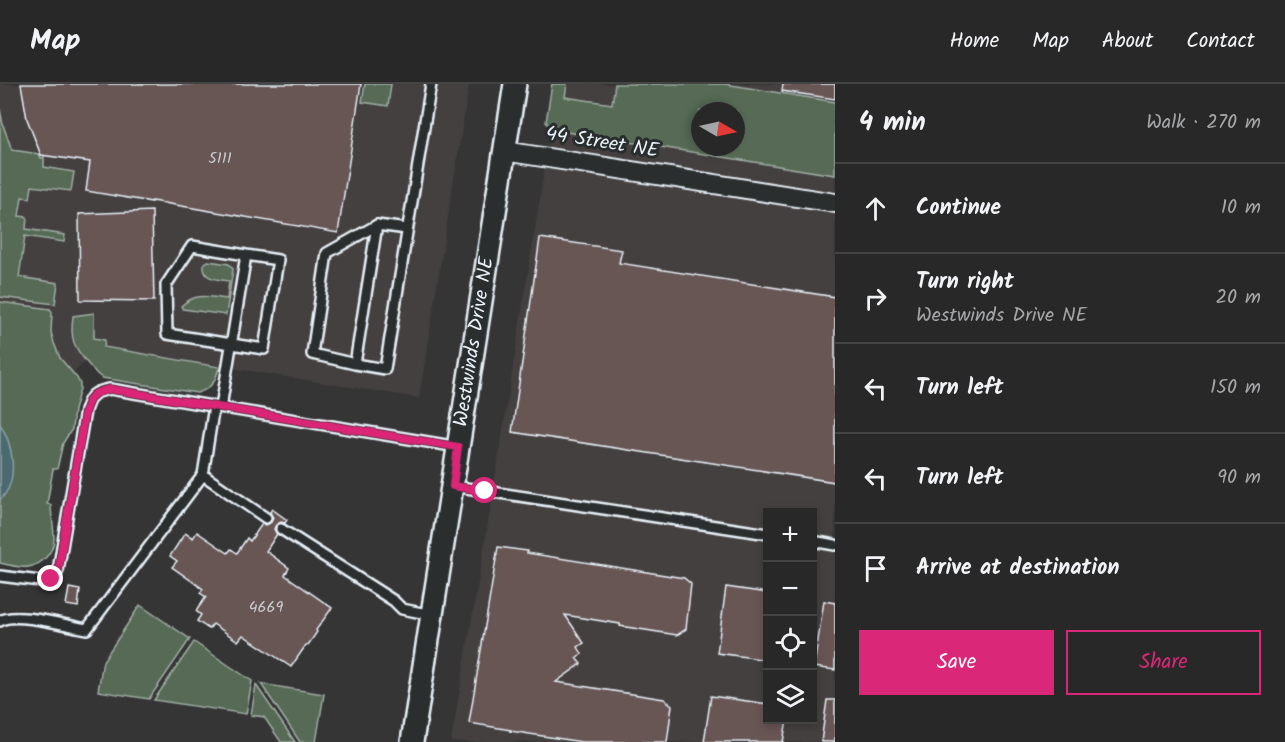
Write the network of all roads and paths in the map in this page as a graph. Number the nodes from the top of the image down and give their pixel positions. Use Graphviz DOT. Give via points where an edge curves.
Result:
graph roads {
  1 [pos="431,84"];
  2 [pos="515,84"];
  3 [pos="504,151"];
  4 [pos="835,203"];
  5 [pos="377,225"];
  6 [pos="407,229"];
  7 [pos="246,255"];
  8 [pos="231,344"];
  9 [pos="355,364"];
  10 [pos="218,406"];
  11 [pos="458,447"];
  12 [pos="203,475"];
  13 [pos="453,486"];
  14 [pos="266,518"];
  15 [pos="281,529"];
  16 [pos="763,533"];
  17 [pos="817,542"];
  18 [pos="835,545"];
  19 [pos="0,576"];
  20 [pos="432,615"];
  21 [pos="0,621"];
  22 [pos="412,742"];
  1 -- 6 [label="lane"];
  2 -- 3 [label="street, Westwinds Drive NE"];
  3 -- 4 [label="street, 44 Street NE"];
  3 -- 11 [label="street, Westwinds Drive NE"];
  5 -- 6 [label="lane"];
  5 -- 9 [label="lane"];
  5 -- 9 [label="lane" via="327,253 312,354"];
  6 -- 9 [label="lane" via="385,369"];
  7 -- 8 [label="lane"];
  7 -- 8 [label="lane" via="278,260 264,349"];
  7 -- 8 [label="lane" via="192,246 166,285 166,334"];
  8 -- 10 [label="lane"];
  10 -- 11 [label="lane"];
  10 -- 12 [label="lane"];
  10 -- 19 [label="lane" via="110,389 96,392 85,411 58,572 40,582"];
  11 -- 13 [label="street, Westwinds Drive NE"];
  12 -- 14 [label="lane"];
  12 -- 21 [label="lane" via="87,629 21,617"];
  13 -- 16 [label="lane"];
  13 -- 20 [label="street, Westwinds Drive NE"];
  15 -- 20 [label="lane" via="402,609"];
  17 -- 18 [label="lane"];
  20 -- 22 [label="street, Westwinds Drive NE"];
}
